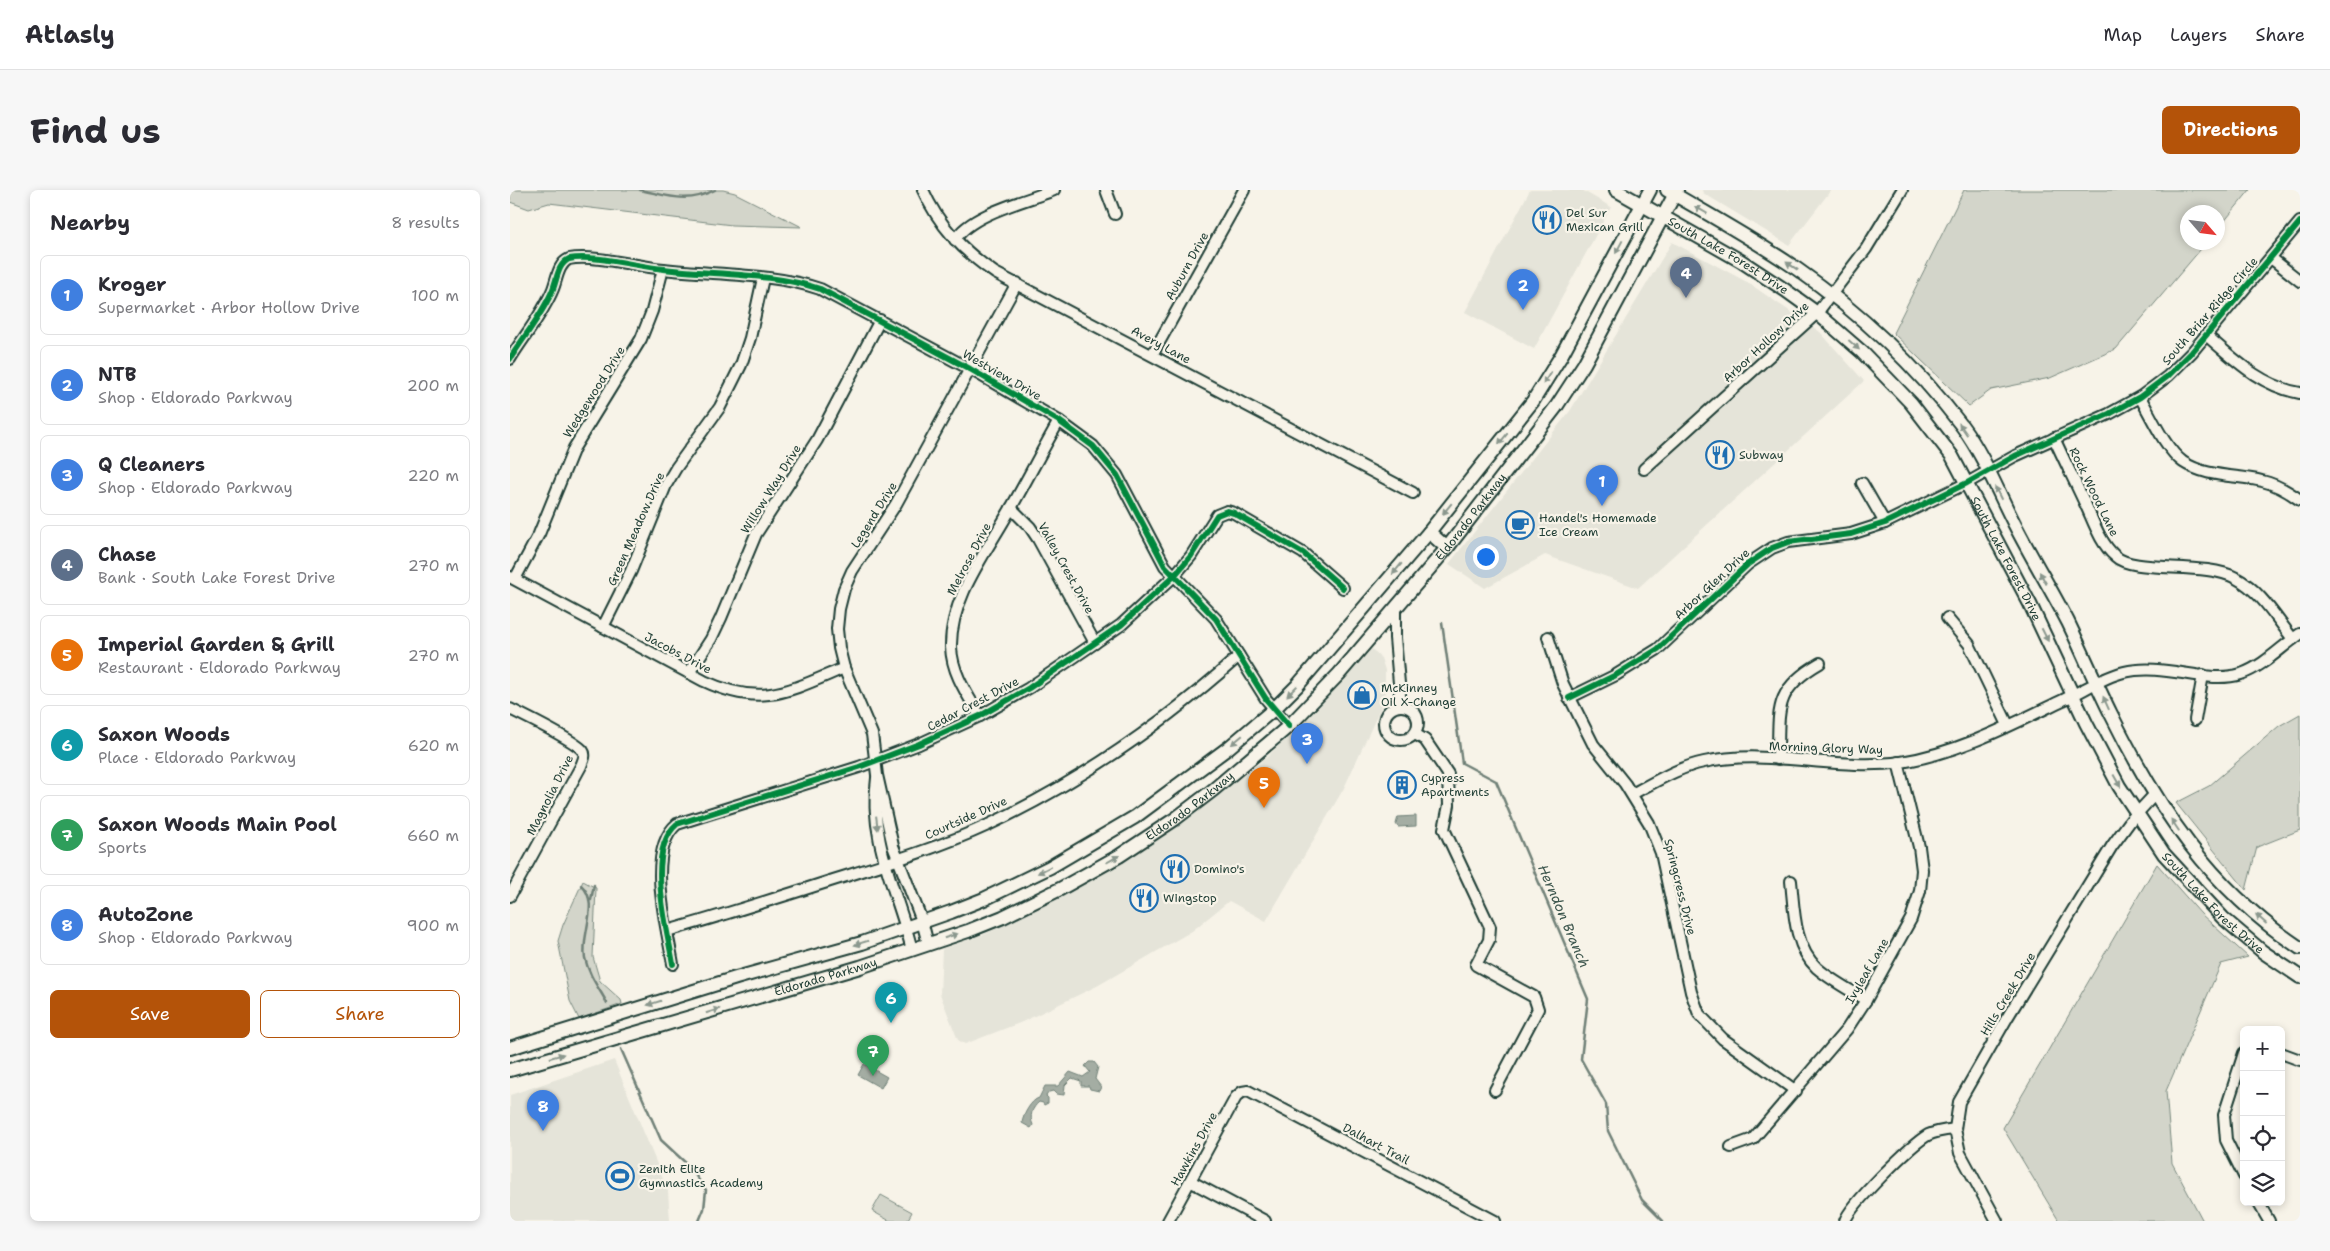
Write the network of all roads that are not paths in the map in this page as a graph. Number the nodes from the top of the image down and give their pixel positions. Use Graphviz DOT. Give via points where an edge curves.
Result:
graph roads {
  1 [pos="923,190"];
  2 [pos="1054,190"];
  3 [pos="1106,190"];
  4 [pos="1244,190"];
  5 [pos="1616,190"];
  6 [pos="1650,190"];
  7 [pos="1902,190"];
  8 [pos="1673,191"];
  9 [pos="1642,204"];
  10 [pos="1115,214"];
  11 [pos="1663,216"];
  12 [pos="2300,222"];
  13 [pos="955,240"];
  14 [pos="2271,258"];
  15 [pos="662,269"];
  16 [pos="763,278"];
  17 [pos="2300,281"];
  18 [pos="1017,283"];
  19 [pos="1831,294"];
  20 [pos="1817,313"];
  21 [pos="880,320"];
  22 [pos="2206,335"];
  23 [pos="1152,354"];
  24 [pos="510,359"];
  25 [pos="970,369"];
  26 [pos="2300,393"];
  27 [pos="2140,397"];
  28 [pos="1533,401"];
  29 [pos="1551,415"];
  30 [pos="1058,421"];
  31 [pos="2054,438"];
  32 [pos="1644,469"];
  33 [pos="1988,471"];
  34 [pos="1862,483"];
  35 [pos="1967,483"];
  36 [pos="1413,493"];
  37 [pos="2300,500"];
  38 [pos="1011,508"];
  39 [pos="1885,523"];
  40 [pos="1429,532"];
  41 [pos="1447,548"];
  42 [pos="1174,576"];
  43 [pos="512,578"];
  44 [pos="1343,588"];
  45 [pos="1395,609"];
  46 [pos="1947,618"];
  47 [pos="603,627"];
  48 [pos="1377,630"];
  49 [pos="2296,636"];
  50 [pos="1548,637"];
  51 [pos="1395,638"];
  52 [pos="1094,643"];
  53 [pos="1238,656"];
  54 [pos="1820,662"];
  55 [pos="844,668"];
  56 [pos="689,673"];
  57 [pos="2204,675"];
  58 [pos="2097,683"];
  59 [pos="2073,695"];
  60 [pos="1570,698"];
  61 [pos="1401,706"];
  62 [pos="510,709"];
  63 [pos="1274,709"];
  64 [pos="980,716"];
  65 [pos="2195,720"];
  66 [pos="2008,725"];
  67 [pos="1289,726"];
  68 [pos="1415,734"];
  69 [pos="1778,759"];
  70 [pos="875,761"];
  71 [pos="1898,762"];
  72 [pos="877,775"];
  73 [pos="1632,794"];
  74 [pos="2155,794"];
  75 [pos="2137,813"];
  76 [pos="1130,820"];
  77 [pos="898,860"];
  78 [pos="885,864"];
  79 [pos="1091,872"];
  80 [pos="1791,881"];
  81 [pos="510,896"];
  82 [pos="922,921"];
  83 [pos="906,926"];
  84 [pos="668,931"];
  85 [pos="928,944"];
  86 [pos="2300,948"];
  87 [pos="912,950"];
  88 [pos="673,964"];
  89 [pos="2300,977"];
  90 [pos="1866,1000"];
  91 [pos="510,1048"];
  92 [pos="2285,1054"];
  93 [pos="2300,1060"];
  94 [pos="2240,1065"];
  95 [pos="510,1069"];
  96 [pos="1495,1090"];
  97 [pos="1244,1091"];
  98 [pos="1796,1091"];
  99 [pos="1955,1129"];
  100 [pos="1731,1147"];
  101 [pos="2240,1168"];
  102 [pos="1190,1181"];
  103 [pos="2260,1206"];
  104 [pos="1168,1221"];
  105 [pos="1265,1221"];
  106 [pos="1495,1221"];
  107 [pos="1845,1221"];
  108 [pos="1997,1221"];
  109 [pos="2269,1221"];
  1 -- 13 [label="street, Avery Lane" via="932,209"];
  2 -- 13 [label="street" via="981,218"];
  3 -- 10 [label="street"];
  4 -- 23 [label="street, Auburn Drive"];
  5 -- 9 [label="main road, South Lake Forest Drive"];
  6 -- 9 [label="main road, Eldorado Parkway"];
  7 -- 19 [label="street, Arbor Hollow Drive" via="1866,249"];
  8 -- 11 [label="main road, Eldorado Parkway"];
  19 -- 8 [label="main road, South Lake Forest Drive, one-way" via="1755,241"];
  9 -- 11 [label="main road, South Lake Forest Drive"];
  9 -- 28 [label="main road, Eldorado Parkway, one-way" via="1566,347"];
  11 -- 20 [label="main road, South Lake Forest Drive" via="1741,261"];
  11 -- 29 [label="main road, Eldorado Parkway" via="1584,364"];
  12 -- 14 [label="street, South Briar Ridge Circle"];
  13 -- 18 [label="street, Avery Lane" via="994,273"];
  14 -- 17 [label="street"];
  14 -- 22 [label="street, South Briar Ridge Circle"];
  15 -- 16 [label="street, Westview Drive"];
  15 -- 24 [label="street, Westview Drive" via="585,258 566,261 543,309"];
  15 -- 43 [label="street, Wedgewood Drive" via="641,339 574,448 539,534"];
  16 -- 21 [label="street, Westview Drive" via="799,282 820,289"];
  16 -- 47 [label="street, Green Meadow Drive" via="741,365 720,407 666,485 631,571"];
  18 -- 23 [label="street, Avery Lane"];
  18 -- 25 [label="street, Legend Drive"];
  19 -- 20 [label="street, Arbor Hollow Drive"];
  33 -- 19 [label="main road, South Lake Forest Drive, one-way" via="1963,428 1917,374 1873,329"];
  20 -- 32 [label="street, Arbor Hollow Drive"];
  20 -- 35 [label="main road, South Lake Forest Drive, one-way" via="1862,352 1911,403 1944,443"];
  21 -- 25 [label="street, Westview Drive"];
  21 -- 56 [label="street, Willow Way Drive" via="817,440 756,534 711,639"];
  22 -- 26 [label="street" via="2255,376 2273,386"];
  22 -- 27 [label="street, South Briar Ridge Circle" via="2177,368"];
  23 -- 36 [label="street, Avery Lane"];
  25 -- 30 [label="street, Westview Drive"];
  25 -- 55 [label="street, Legend Drive" via="896,504 852,571 844,589 837,628"];
  27 -- 31 [label="street, South Briar Ridge Circle"];
  27 -- 37 [label="street" via="2161,433 2183,461 2204,470 2275,485"];
  28 -- 29 [label="main road"];
  28 -- 40 [label="main road, Eldorado Parkway, one-way"];
  29 -- 41 [label="main road, Eldorado Parkway"];
  30 -- 38 [label="street, Melrose Drive"];
  30 -- 42 [label="street, Westview Drive" via="1093,446 1109,464 1156,552"];
  31 -- 33 [label="street, South Briar Ridge Circle"];
  31 -- 49 [label="street, Rock Wood Lane" via="2099,533 2115,557 2129,564 2180,566 2235,577 2257,593"];
  33 -- 35 [label="street, South Briar Ridge Circle"];
  58 -- 33 [label="main road, South Lake Forest Drive, one-way"];
  34 -- 39 [label="street"];
  35 -- 39 [label="street, Arbor Glen Drive"];
  35 -- 59 [label="main road, South Lake Forest Drive, one-way"];
  38 -- 52 [label="street, Valley Crest Drive" via="1038,538"];
  38 -- 64 [label="street, Melrose Drive" via="968,584 954,618 951,637 957,674"];
  39 -- 60 [label="street, Arbor Glen Drive" via="1851,534 1788,542 1760,555 1658,649"];
  40 -- 41 [label="main road"];
  40 -- 63 [label="main road, Eldorado Parkway, one-way"];
  41 -- 45 [label="main road, Eldorado Parkway"];
  42 -- 44 [label="street, Cedar Crest Drive" via="1218,515 1227,511 1303,553"];
  42 -- 52 [label="street, Cedar Crest Drive" via="1121,625"];
  42 -- 53 [label="street, Westview Drive" via="1216,619"];
  43 -- 47 [label="street, Jacobs Drive"];
  45 -- 48 [label="main road, Eldorado Parkway"];
  45 -- 51 [label="street"];
  46 -- 66 [label="street" via="1969,644"];
  47 -- 56 [label="street, Jacobs Drive"];
  48 -- 51 [label="street"];
  48 -- 67 [label="main road, Eldorado Parkway"];
  49 -- 57 [label="street, Morning Glory Way" via="2264,662 2240,674"];
  50 -- 60 [label="street, Springcress Drive"];
  51 -- 61 [label="street"];
  52 -- 64 [label="street, Cedar Crest Drive" via="1029,688"];
  53 -- 63 [label="street, Westview Drive"];
  53 -- 77 [label="street, Courtside Drive" via="1181,706 1088,771 988,825"];
  54 -- 69 [label="street" via="1794,679 1784,696"];
  55 -- 56 [label="street, Jacobs Drive" via="795,689 761,696 722,689"];
  55 -- 70 [label="street, Legend Drive" via="872,734"];
  57 -- 58 [label="street, Morning Glory Way" via="2146,669 2124,672"];
  57 -- 65 [label="street"];
  58 -- 59 [label="street, Morning Glory Way"];
  74 -- 58 [label="main road, South Lake Forest Drive, one-way"];
  59 -- 66 [label="street, Morning Glory Way"];
  59 -- 75 [label="main road, South Lake Forest Drive, one-way"];
  60 -- 73 [label="street, Springcress Drive" via="1599,754"];
  61 -- 68 [label="street" via="1411,709 1418,718"];
  61 -- 68 [label="street" via="1387,714 1386,731 1399,740"];
  62 -- 81 [label="street, Magnolia Drive" via="583,751 584,759"];
  63 -- 67 [label="street, Westview Drive"];
  63 -- 76 [label="main road, Eldorado Parkway, one-way"];
  64 -- 70 [label="street, Cedar Crest Drive"];
  66 -- 71 [label="street, Morning Glory Way" via="1946,751"];
  79 -- 67 [label="main road, Eldorado Parkway, one-way" via="1176,819"];
  68 -- 96 [label="street" via="1425,740 1448,774 1449,805 1444,829 1490,926 1489,940 1476,964 1534,997 1538,1009"];
  69 -- 71 [label="street, Morning Glory Way"];
  69 -- 73 [label="street, Morning Glory Way" via="1702,762"];
  70 -- 72 [label="street, Legend Drive"];
  70 -- 84 [label="street, Cedar Crest Drive" via="677,824 664,843 660,876"];
  71 -- 90 [label="street, Ivyleaf Lane" via="1920,853 1920,891 1911,919"];
  72 -- 77 [label="street, Legend Drive"];
  72 -- 78 [label="street, Legend Drive, one-way" via="876,818"];
  73 -- 98 [label="street, Springcress Drive" via="1661,853 1691,992 1699,1014 1723,1039"];
  74 -- 75 [label="street, Hills Creek Drive"];
  86 -- 74 [label="main road, South Lake Forest Drive, one-way" via="2266,924 2219,881 2186,842"];
  75 -- 89 [label="main road, South Lake Forest Drive" via="2171,862 2216,911 2263,952"];
  75 -- 99 [label="street, Hills Creek Drive" via="2112,846 1964,1090 1956,1111"];
  76 -- 79 [label="main road" via="1091,850 1086,858"];
  76 -- 82 [label="main road, Eldorado Parkway, one-way" via="1027,879"];
  77 -- 78 [label="street, Courtside Drive"];
  77 -- 82 [label="street, Legend Drive"];
  78 -- 83 [label="street, Legend Drive"];
  78 -- 84 [label="street, Courtside Drive"];
  85 -- 79 [label="main road, Eldorado Parkway, one-way" via="1003,917"];
  80 -- 90 [label="street" via="1796,928 1808,958 1817,968"];
  82 -- 83 [label="main road, Eldorado Parkway"];
  82 -- 85 [label="street, Legend Drive"];
  83 -- 87 [label="street, Legend Drive"];
  83 -- 91 [label="main road, Eldorado Parkway, one-way" via="862,943"];
  84 -- 88 [label="street, Cedar Crest Drive"];
  85 -- 87 [label="main road, Eldorado Parkway"];
  95 -- 87 [label="main road, Eldorado Parkway, one-way"];
  90 -- 98 [label="street, Ivyleaf Lane" via="1847,1029"];
  92 -- 93 [label="street"];
  94 -- 101 [label="street" via="2224,1115 2226,1140"];
  97 -- 102 [label="street, Hawkins Drive" via="1236,1097"];
  97 -- 106 [label="street, Dalhart Trail" via="1253,1092"];
  98 -- 100 [label="street, Ivyleaf Lane" via="1753,1139"];
  99 -- 107 [label="street" via="1932,1133 1920,1140 1884,1174"];
  99 -- 108 [label="street, Hills Creek Drive" via="1964,1160"];
  102 -- 104 [label="street, Hawkins Drive"];
  102 -- 105 [label="street"];
  103 -- 109 [label="street"];
}
